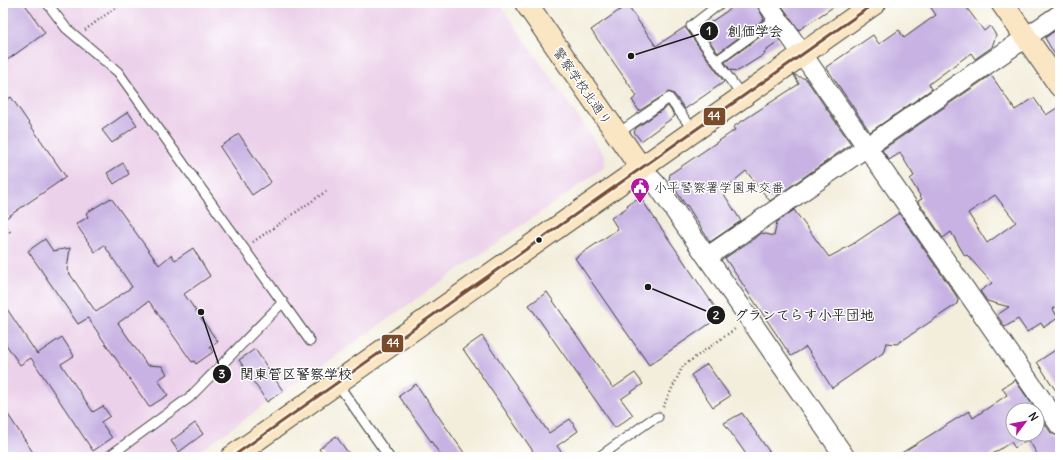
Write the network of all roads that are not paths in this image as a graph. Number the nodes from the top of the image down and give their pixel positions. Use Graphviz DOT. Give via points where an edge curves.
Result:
graph roads {
  1 [pos="47,3"];
  2 [pos="721,3"];
  3 [pos="875,3"];
  4 [pos="1002,3"];
  5 [pos="529,4"];
  6 [pos="709,7"];
  7 [pos="772,10"];
  8 [pos="1060,14"];
  9 [pos="1026,36"];
  10 [pos="803,54"];
  11 [pos="718,60"];
  12 [pos="1060,86"];
  13 [pos="742,96"];
  14 [pos="694,131"];
  15 [pos="616,134"];
  16 [pos="867,148"];
  17 [pos="641,168"];
  18 [pos="707,257"];
  19 [pos="283,302"];
  20 [pos="310,341"];
  21 [pos="337,383"];
  22 [pos="658,417"];
  23 [pos="1060,426"];
  24 [pos="108,457"];
  25 [pos="232,457"];
  26 [pos="389,457"];
  27 [pos="599,457"];
  28 [pos="845,457"];
  1 -- 19 [label="lane" via="66,28 118,72"];
  2 -- 6 [label="lane"];
  3 -- 10 [label="street"];
  4 -- 9 [label="street"];
  5 -- 15 [label="street, 警察学校北通り"];
  6 -- 11 [label="lane" via="692,26"];
  7 -- 10 [label="street"];
  7 -- 11 [label="lane"];
  8 -- 9 [label="street"];
  9 -- 12 [label="street"];
  9 -- 16 [label="street"];
  10 -- 13 [label="street"];
  10 -- 16 [label="street"];
  11 -- 13 [label="lane"];
  13 -- 14 [label="street"];
  14 -- 15 [label="lane" via="669,98"];
  14 -- 17 [label="street"];
  15 -- 17 [label="street, 警察学校北通り"];
  16 -- 18 [label="street"];
  16 -- 23 [label="street"];
  17 -- 18 [label="street" via="657,185"];
  17 -- 21 [label="street"];
  18 -- 28 [label="street"];
  19 -- 20 [label="lane"];
  19 -- 24 [label="lane" via="190,397"];
  21 -- 25 [label="street"];
  21 -- 26 [label="lane"];
  22 -- 27 [label="lane"];
}
